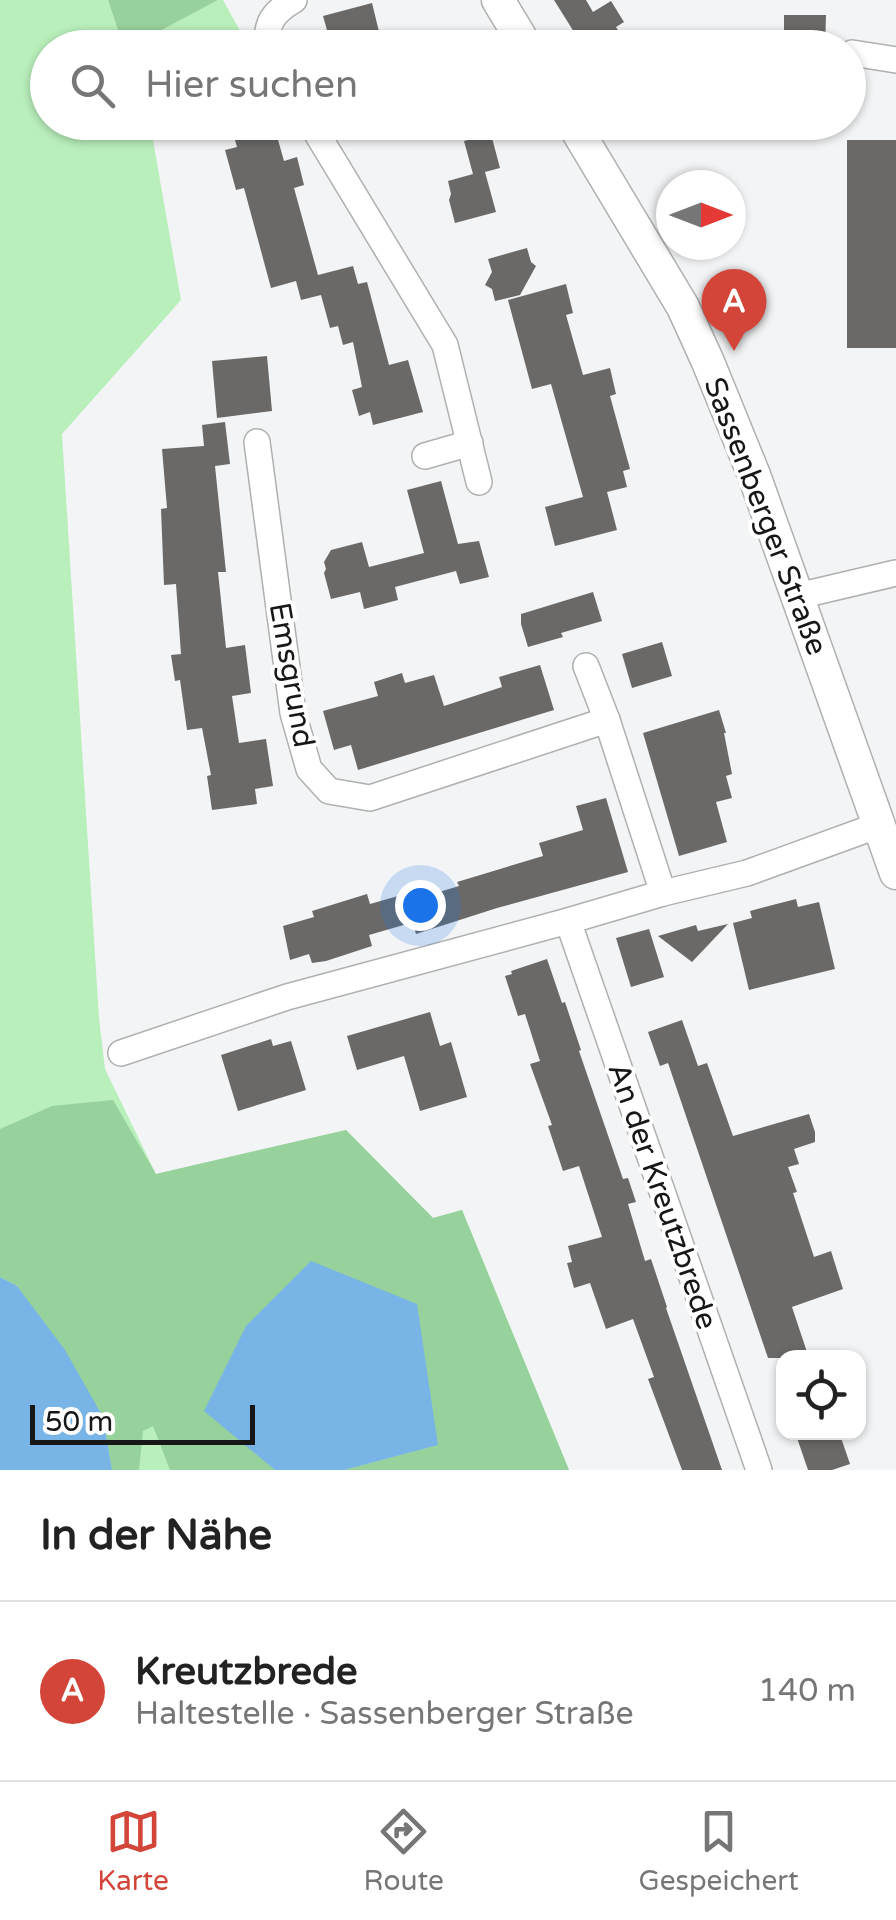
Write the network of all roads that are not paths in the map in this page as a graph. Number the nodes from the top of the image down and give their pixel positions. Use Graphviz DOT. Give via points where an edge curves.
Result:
graph roads {
  1 [pos="294,0"];
  2 [pos="498,0"];
  3 [pos="267,30"];
  4 [pos="516,30"];
  5 [pos="866,55"];
  6 [pos="896,60"];
  7 [pos="321,140"];
  8 [pos="583,140"];
  9 [pos="257,442"];
  10 [pos="470,442"];
  11 [pos="425,456"];
  12 [pos="479,482"];
  13 [pos="896,573"];
  14 [pos="798,596"];
  15 [pos="586,666"];
  16 [pos="607,720"];
  17 [pos="880,826"];
  18 [pos="896,873"];
  19 [pos="663,893"];
  20 [pos="568,921"];
  21 [pos="122,1053"];
  22 [pos="758,1470"];
  1 -- 3 [label="street" via="279,9"];
  2 -- 4 [label="street"];
  5 -- 6 [label="street"];
  7 -- 10 [label="street" via="445,345"];
  8 -- 14 [label="street, Sassenberger Straße" via="683,308"];
  9 -- 16 [label="street, Emsgrund" via="294,713 310,769 328,791 370,798"];
  10 -- 11 [label="street"];
  10 -- 12 [label="street"];
  13 -- 14 [label="street"];
  14 -- 17 [label="street, Sassenberger Straße"];
  15 -- 16 [label="street"];
  16 -- 19 [label="street"];
  17 -- 18 [label="street, Sassenberger Straße"];
  17 -- 19 [label="street" via="747,873"];
  19 -- 20 [label="street"];
  20 -- 21 [label="street" via="287,996"];
  20 -- 22 [label="street, An der Kreutzbrede"];
}
